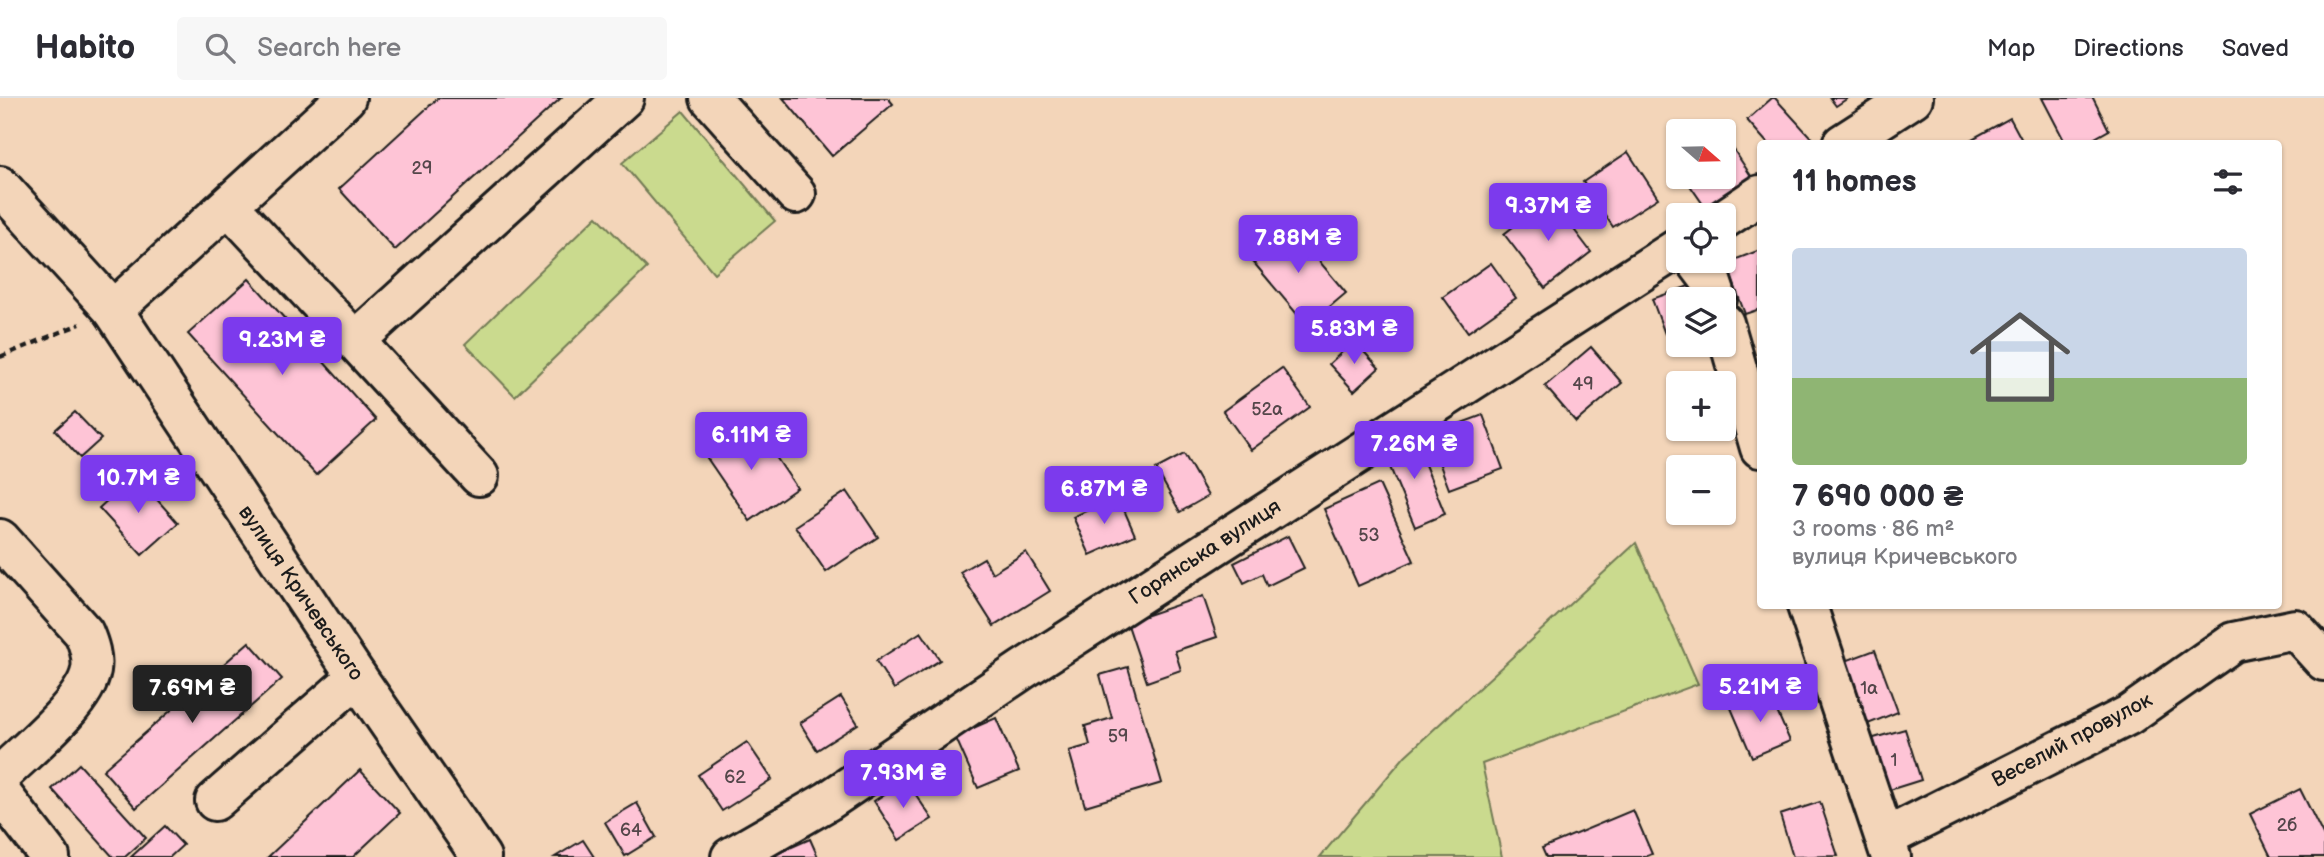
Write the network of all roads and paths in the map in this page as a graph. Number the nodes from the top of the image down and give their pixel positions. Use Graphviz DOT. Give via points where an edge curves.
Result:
graph roads {
  1 [pos="346,98"];
  2 [pos="624,98"];
  3 [pos="710,98"];
  4 [pos="1913,98"];
  5 [pos="1848,140"];
  6 [pos="0,186"];
  7 [pos="796,194"];
  8 [pos="1757,197"];
  9 [pos="229,206"];
  10 [pos="1736,211"];
  11 [pos="1666,256"];
  12 [pos="113,310"];
  13 [pos="355,341"];
  14 [pos="0,357"];
  15 [pos="1734,357"];
  16 [pos="1757,438"];
  17 [pos="479,476"];
  18 [pos="0,539"];
  19 [pos="1808,609"];
  20 [pos="2324,661"];
  21 [pos="357,677"];
  22 [pos="0,776"];
  23 [pos="0,792"];
  24 [pos="215,801"];
  25 [pos="1888,848"];
  26 [pos="50,857"];
  27 [pos="481,857"];
  28 [pos="731,857"];
  1 -- 9 [label="street"];
  2 -- 13 [label="street"];
  3 -- 7 [label="street"];
  4 -- 5 [label="street"];
  6 -- 12 [label="street, вулиця Кричевського"];
  8 -- 10 [label="street"];
  9 -- 12 [label="street"];
  9 -- 13 [label="street"];
  11 -- 28 [label="street, Горянська вулиця" via="1022,670 828,801"];
  12 -- 14 [label="path"];
  12 -- 21 [label="street, вулиця Кричевського"];
  13 -- 17 [label="street"];
  15 -- 16 [label="street"];
  18 -- 22 [label="street" via="84,633 91,669 75,702"];
  19 -- 25 [label="street"];
  20 -- 25 [label="street, Веселий провулок" via="2295,629 2233,642 2129,715"];
  21 -- 24 [label="street"];
  21 -- 27 [label="street, вулиця Кричевського"];
  23 -- 26 [label="street"];
}
